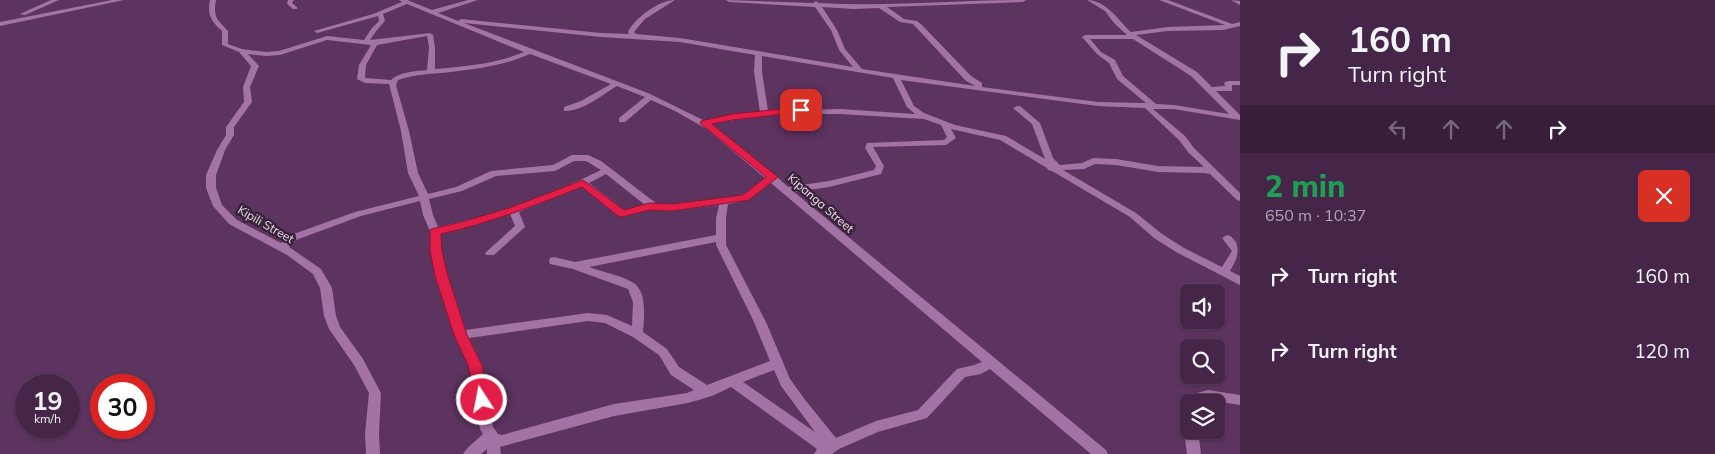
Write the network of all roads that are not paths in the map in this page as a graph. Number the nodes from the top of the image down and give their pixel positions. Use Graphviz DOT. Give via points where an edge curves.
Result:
graph roads {
  1 [pos="56,0"];
  2 [pos="121,0"];
  3 [pos="291,0"];
  4 [pos="475,0"];
  5 [pos="672,0"];
  6 [pos="676,0"];
  7 [pos="729,0"];
  8 [pos="1023,0"];
  9 [pos="1090,0"];
  10 [pos="1234,0"];
  11 [pos="213,1"];
  12 [pos="404,1"];
  13 [pos="1167,1"];
  14 [pos="816,3"];
  15 [pos="1240,3"];
  16 [pos="881,6"];
  17 [pos="295,8"];
  18 [pos="433,12"];
  19 [pos="380,13"];
  20 [pos="451,20"];
  21 [pos="1,24"];
  22 [pos="1240,24"];
  23 [pos="1231,25"];
  24 [pos="1240,28"];
  25 [pos="317,31"];
  26 [pos="1132,35"];
  27 [pos="634,36"];
  28 [pos="366,42"];
  29 [pos="375,43"];
  30 [pos="241,51"];
  31 [pos="531,52"];
  32 [pos="758,54"];
  33 [pos="431,71"];
  34 [pos="861,72"];
  35 [pos="896,77"];
  36 [pos="392,83"];
  37 [pos="1240,83"];
  38 [pos="616,84"];
  39 [pos="985,88"];
  40 [pos="1210,91"];
  41 [pos="650,97"];
  42 [pos="1150,105"];
  43 [pos="1017,108"];
  44 [pos="567,109"];
  45 [pos="764,113"];
  46 [pos="926,117"];
  47 [pos="1239,118"];
  48 [pos="622,120"];
  49 [pos="705,123"];
  50 [pos="944,124"];
  51 [pos="1054,167"];
  52 [pos="607,170"];
  53 [pos="1215,172"];
  54 [pos="772,177"];
  55 [pos="583,183"];
  56 [pos="786,190"];
  57 [pos="424,196"];
  58 [pos="1240,198"];
  59 [pos="724,202"];
  60 [pos="652,206"];
  61 [pos="513,210"];
  62 [pos="435,231"];
  63 [pos="720,238"];
  64 [pos="1227,238"];
  65 [pos="282,248"];
  66 [pos="490,252"];
  67 [pos="554,261"];
  68 [pos="574,266"];
  69 [pos="1224,273"];
  70 [pos="1240,281"];
  71 [pos="637,334"];
  72 [pos="461,335"];
  73 [pos="992,362"];
  74 [pos="777,364"];
  75 [pos="732,381"];
  76 [pos="707,392"];
  77 [pos="1225,398"];
  78 [pos="1240,400"];
  79 [pos="492,437"];
  80 [pos="1192,439"];
  81 [pos="830,450"];
  82 [pos="373,454"];
  83 [pos="470,454"];
  84 [pos="494,454"];
  85 [pos="1101,454"];
  86 [pos="1194,454"];
  1 -- 21 [label="street"];
  2 -- 21 [label="street"];
  3 -- 17 [label="street" via="289,3"];
  4 -- 18 [label="street"];
  5 -- 6 [label="street"];
  5 -- 27 [label="street" via="632,28"];
  7 -- 14 [label="street"];
  8 -- 16 [label="street"];
  9 -- 26 [label="street" via="1106,8 1116,22"];
  10 -- 15 [label="street"];
  11 -- 30 [label="street, Kipili Street" via="211,15 225,31 225,44"];
  12 -- 18 [label="street, Kipanga Street"];
  12 -- 19 [label="street"];
  13 -- 23 [label="street"];
  14 -- 16 [label="street"];
  14 -- 34 [label="street" via="834,30 842,50"];
  16 -- 39 [label="street" via="902,21 915,22 968,78"];
  18 -- 20 [label="street, Kipanga Street"];
  19 -- 25 [label="street"];
  19 -- 28 [label="street" via="382,21"];
  20 -- 27 [label="street"];
  20 -- 31 [label="street, Kipanga Street"];
  22 -- 23 [label="street"];
  23 -- 24 [label="street"];
  23 -- 26 [label="street"];
  26 -- 40 [label="street" via="1191,72"];
  26 -- 42 [label="street" via="1085,37"];
  27 -- 32 [label="street" via="680,40"];
  28 -- 29 [label="street"];
  28 -- 30 [label="street" via="327,38 282,52"];
  29 -- 33 [label="street" via="430,35"];
  29 -- 36 [label="street" via="363,64 361,80"];
  30 -- 65 [label="street, Kipili Street" via="255,64 245,86 249,101 230,127 231,134 211,175 210,186 218,206 229,219"];
  31 -- 33 [label="street" via="497,64"];
  31 -- 38 [label="street, Kipanga Street"];
  32 -- 34 [label="street"];
  32 -- 45 [label="street"];
  33 -- 36 [label="street" via="403,76"];
  34 -- 35 [label="street"];
  35 -- 39 [label="street"];
  35 -- 46 [label="street" via="911,108"];
  36 -- 57 [label="street" via="413,173"];
  37 -- 40 [label="street" via="1228,83 1229,89"];
  38 -- 41 [label="street, Kipanga Street"];
  38 -- 44 [label="street"];
  39 -- 42 [label="street" via="1098,104"];
  40 -- 47 [label="street"];
  41 -- 48 [label="street"];
  41 -- 49 [label="street, Kipanga Street"];
  42 -- 47 [label="street"];
  42 -- 53 [label="street" via="1154,116"];
  43 -- 51 [label="street" via="1036,123"];
  45 -- 46 [label="street" via="814,110"];
  45 -- 49 [label="street"];
  46 -- 50 [label="street"];
  49 -- 54 [label="street, Kipanga Street"];
  50 -- 51 [label="street" via="1001,137"];
  50 -- 56 [label="street" via="952,138 946,142 870,145 880,166 878,172"];
  51 -- 53 [label="street" via="1084,166 1093,161"];
  51 -- 69 [label="street" via="1133,215 1180,250"];
  52 -- 55 [label="street"];
  52 -- 57 [label="street" via="588,158 572,158 555,168 494,173 459,189"];
  52 -- 60 [label="street"];
  53 -- 58 [label="street"];
  54 -- 56 [label="street, Kipanga Street"];
  54 -- 59 [label="street" via="746,198"];
  55 -- 60 [label="street" via="619,213"];
  55 -- 61 [label="street"];
  56 -- 73 [label="street, Kipanga Street"];
  57 -- 62 [label="street"];
  57 -- 65 [label="street" via="358,214 289,240"];
  59 -- 60 [label="street" via="672,208"];
  59 -- 63 [label="street"];
  61 -- 62 [label="street"];
  61 -- 66 [label="street" via="520,227"];
  62 -- 72 [label="street" via="442,276"];
  63 -- 68 [label="street"];
  63 -- 74 [label="street"];
  64 -- 69 [label="street" via="1237,251"];
  65 -- 82 [label="street, Kipili Street" via="317,272 326,288 334,329 369,378 376,400"];
  67 -- 68 [label="street"];
  68 -- 71 [label="street" via="627,283 636,290 640,302"];
  69 -- 70 [label="street"];
  71 -- 72 [label="street" via="614,320 598,317"];
  71 -- 76 [label="street" via="662,352 675,371"];
  72 -- 79 [label="street" via="475,365 487,429"];
  73 -- 81 [label="street" via="961,373 922,414 876,427"];
  73 -- 85 [label="street, Kipanga Street"];
  74 -- 75 [label="street"];
  74 -- 81 [label="street"];
  75 -- 76 [label="street"];
  75 -- 81 [label="street"];
  76 -- 79 [label="street" via="614,410 502,441"];
  77 -- 78 [label="street"];
  79 -- 83 [label="street"];
  79 -- 84 [label="street"];
  80 -- 86 [label="street"];
}
